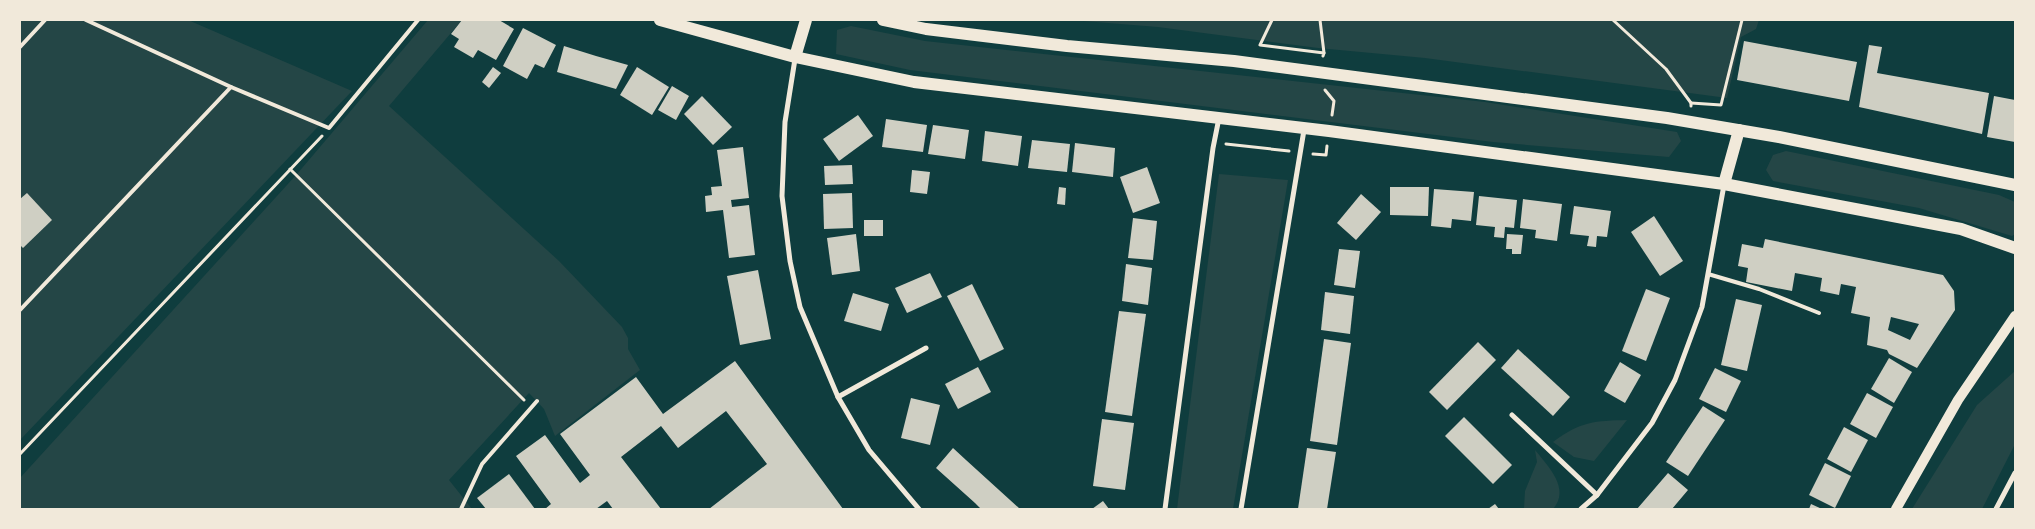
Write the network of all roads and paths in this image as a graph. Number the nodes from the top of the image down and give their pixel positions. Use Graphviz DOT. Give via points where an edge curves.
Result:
graph roads {
  1 [pos="46,20"];
  2 [pos="86,20"];
  3 [pos="418,20"];
  4 [pos="660,20"];
  5 [pos="806,20"];
  6 [pos="883,20"];
  7 [pos="1272,20"];
  8 [pos="1320,20"];
  9 [pos="1613,20"];
  10 [pos="1742,20"];
  11 [pos="900,22"];
  12 [pos="20,48"];
  13 [pos="1324,53"];
  14 [pos="795,57"];
  15 [pos="1321,72"];
  16 [pos="231,87"];
  17 [pos="1691,103"];
  18 [pos="1219,118"];
  19 [pos="1691,122"];
  20 [pos="329,128"];
  21 [pos="1305,128"];
  22 [pos="1739,130"];
  23 [pos="1329,131"];
  24 [pos="1214,143"];
  25 [pos="1300,152"];
  26 [pos="290,169"];
  27 [pos="1724,184"];
  28 [pos="2015,185"];
  29 [pos="2015,248"];
  30 [pos="1708,274"];
  31 [pos="20,310"];
  32 [pos="1819,313"];
  33 [pos="2015,316"];
  34 [pos="926,348"];
  35 [pos="838,397"];
  36 [pos="537,401"];
  37 [pos="530,409"];
  38 [pos="1512,415"];
  39 [pos="20,454"];
  40 [pos="2015,473"];
  41 [pos="1597,495"];
  42 [pos="461,509"];
  43 [pos="919,509"];
  44 [pos="1165,509"];
  45 [pos="1241,509"];
  46 [pos="1581,509"];
  47 [pos="1896,509"];
  48 [pos="1996,509"];
  1 -- 12 [label="lane"];
  2 -- 16 [label="lane"];
  3 -- 20 [label="lane"];
  4 -- 14 [label="main road"];
  5 -- 14 [label="main road"];
  6 -- 11 [label="main road"];
  7 -- 13 [label="path" via="1260,44"];
  8 -- 13 [label="path"];
  9 -- 17 [label="path" via="1666,69"];
  10 -- 17 [label="path" via="1720,104"];
  11 -- 15 [label="main road" via="926,29 1067,46"];
  13 -- 15 [label="path"];
  14 -- 18 [label="main road" via="914,82"];
  14 -- 35 [label="street" via="785,122 782,196 790,261 800,307"];
  15 -- 19 [label="main road"];
  15 -- 23 [label="path" via="1319,84 1334,101"];
  16 -- 20 [label="lane"];
  16 -- 31 [label="lane"];
  17 -- 19 [label="path"];
  18 -- 21 [label="main road"];
  18 -- 24 [label="street"];
  19 -- 22 [label="main road"];
  20 -- 26 [label="path"];
  21 -- 23 [label="main road"];
  21 -- 25 [label="street"];
  22 -- 27 [label="main road"];
  22 -- 28 [label="main road"];
  23 -- 25 [label="path" via="1326,155"];
  23 -- 27 [label="main road"];
  24 -- 25 [label="path"];
  24 -- 44 [label="street"];
  25 -- 45 [label="street"];
  26 -- 37 [label="path"];
  26 -- 39 [label="path"];
  27 -- 29 [label="main road" via="1961,229"];
  27 -- 30 [label="street"];
  30 -- 32 [label="lane" via="1759,289"];
  30 -- 41 [label="street" via="1702,307 1675,380 1652,422"];
  33 -- 47 [label="main road" via="1958,400"];
  34 -- 35 [label="street"];
  35 -- 43 [label="street" via="869,450"];
  36 -- 37 [label="lane"];
  37 -- 42 [label="lane" via="482,464"];
  38 -- 41 [label="street"];
  40 -- 48 [label="street"];
  41 -- 46 [label="street"];
}
